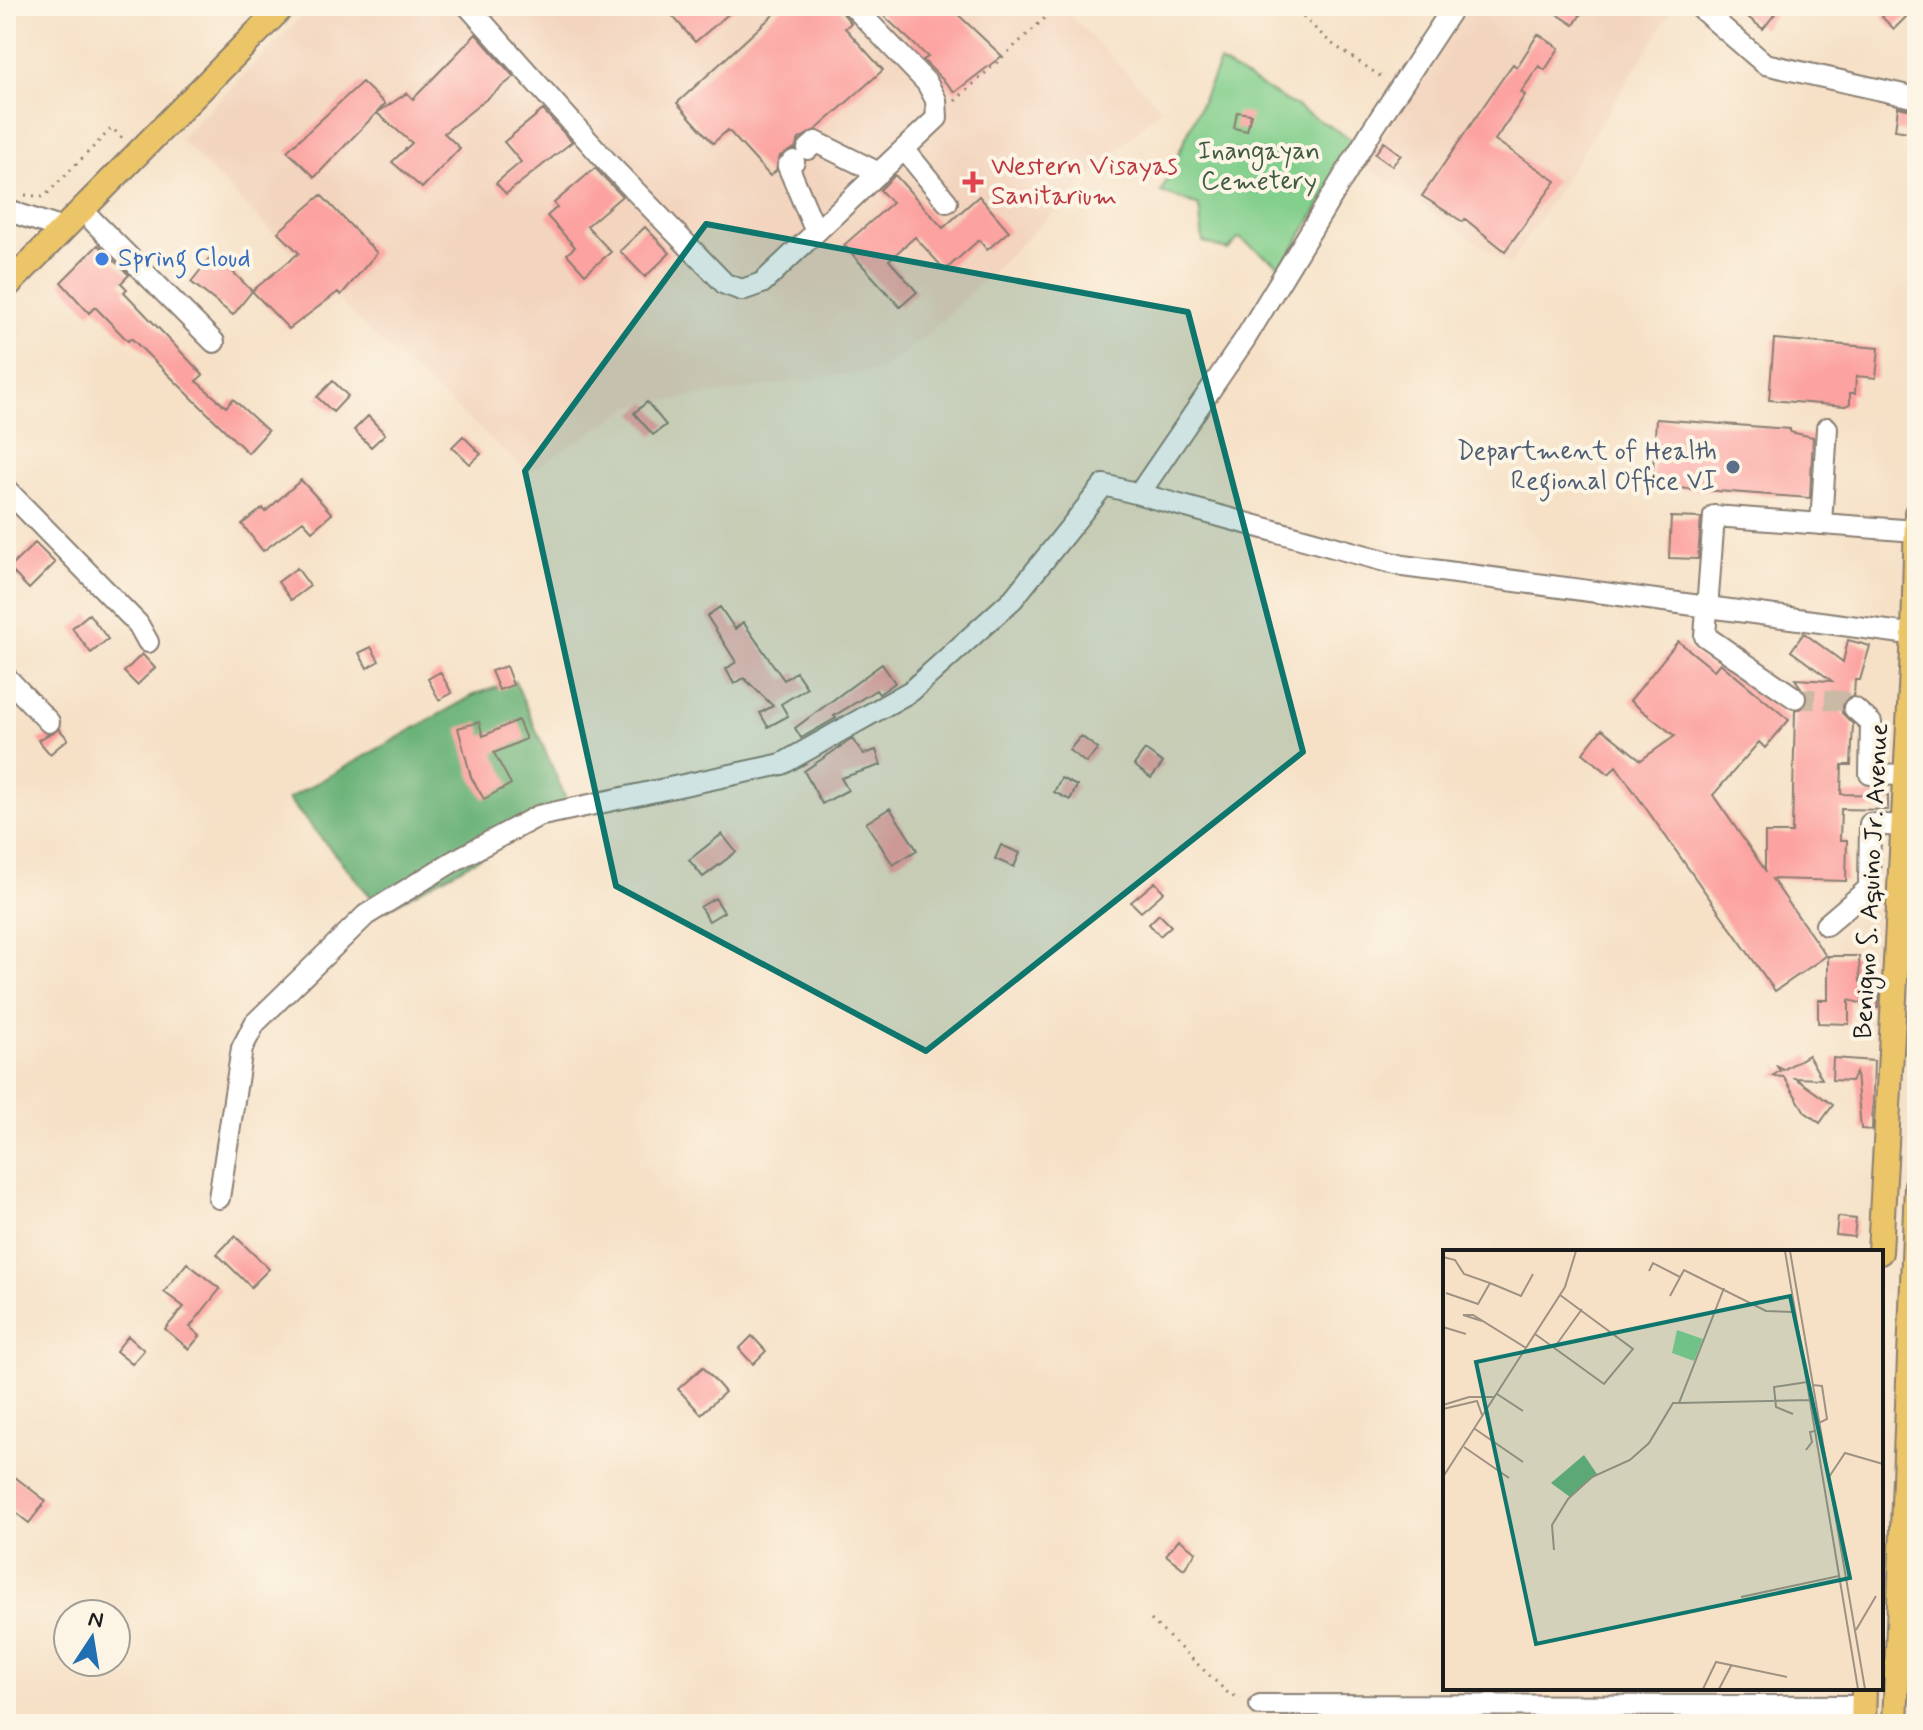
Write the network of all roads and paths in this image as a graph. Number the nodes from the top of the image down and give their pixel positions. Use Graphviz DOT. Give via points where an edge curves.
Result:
graph roads {
  1 [pos="283,6"];
  2 [pos="853,6"];
  3 [pos="1058,6"];
  4 [pos="1291,6"];
  5 [pos="1454,6"];
  6 [pos="1698,6"];
  7 [pos="477,9"];
  8 [pos="1399,89"];
  9 [pos="1917,98"];
  10 [pos="937,118"];
  11 [pos="904,149"];
  12 [pos="137,155"];
  13 [pos="879,173"];
  14 [pos="12,202"];
  15 [pos="947,202"];
  16 [pos="82,210"];
  17 [pos="63,229"];
  18 [pos="816,232"];
  19 [pos="6,287"];
  20 [pos="214,342"];
  21 [pos="1827,428"];
  22 [pos="6,489"];
  23 [pos="1139,494"];
  24 [pos="1917,513"];
  25 [pos="1821,524"];
  26 [pos="1916,531"];
  27 [pos="1707,609"];
  28 [pos="1916,634"];
  29 [pos="148,642"];
  30 [pos="6,677"];
  31 [pos="1795,698"];
  32 [pos="1854,708"];
  33 [pos="49,722"];
  34 [pos="1905,775"];
  35 [pos="1903,826"];
  36 [pos="1826,925"];
  37 [pos="1917,1185"];
  38 [pos="219,1198"];
  39 [pos="1915,1238"];
  40 [pos="1880,1244"];
  41 [pos="1151,1620"];
  42 [pos="1260,1705"];
  43 [pos="1863,1706"];
  44 [pos="1895,1724"];
  1 -- 12 [label="main road"];
  2 -- 10 [label="street" via="927,83"];
  3 -- 10 [label="path"];
  4 -- 8 [label="path" via="1331,43"];
  5 -- 8 [label="street"];
  6 -- 9 [label="street" via="1765,64"];
  7 -- 18 [label="street" via="607,162 725,284 742,290 762,283"];
  8 -- 23 [label="street" via="1245,339"];
  10 -- 11 [label="street"];
  11 -- 13 [label="street"];
  11 -- 15 [label="street"];
  12 -- 14 [label="path" via="112,128 44,197"];
  12 -- 16 [label="main road"];
  13 -- 18 [label="street"];
  13 -- 18 [label="street" via="816,142 788,166"];
  14 -- 17 [label="street"];
  16 -- 17 [label="main road"];
  16 -- 20 [label="street"];
  17 -- 19 [label="main road"];
  21 -- 25 [label="street"];
  22 -- 29 [label="street" via="138,624"];
  23 -- 27 [label="street" via="1403,566"];
  23 -- 38 [label="street" via="1104,485 1013,599 911,691 782,764 538,816 366,915 255,1023 242,1048"];
  24 -- 26 [label="main road, Benigno S. Aquino Jr. Avenue"];
  25 -- 26 [label="street"];
  25 -- 27 [label="street" via="1714,516"];
  26 -- 28 [label="main road, Benigno S. Aquino Jr. Avenue"];
  27 -- 28 [label="street"];
  27 -- 31 [label="street" via="1705,636"];
  28 -- 34 [label="main road, Benigno S. Aquino Jr. Avenue"];
  30 -- 33 [label="street"];
  32 -- 34 [label="street" via="1871,723 1870,774"];
  34 -- 35 [label="main road, Benigno S. Aquino Jr. Avenue"];
  35 -- 36 [label="street" via="1870,824 1869,888"];
  35 -- 40 [label="main road, Benigno S. Aquino Jr. Avenue"];
  37 -- 39 [label="main road"];
  39 -- 40 [label="main road"];
  39 -- 44 [label="main road"];
  41 -- 42 [label="path" via="1229,1694"];
  42 -- 43 [label="street"];
}
